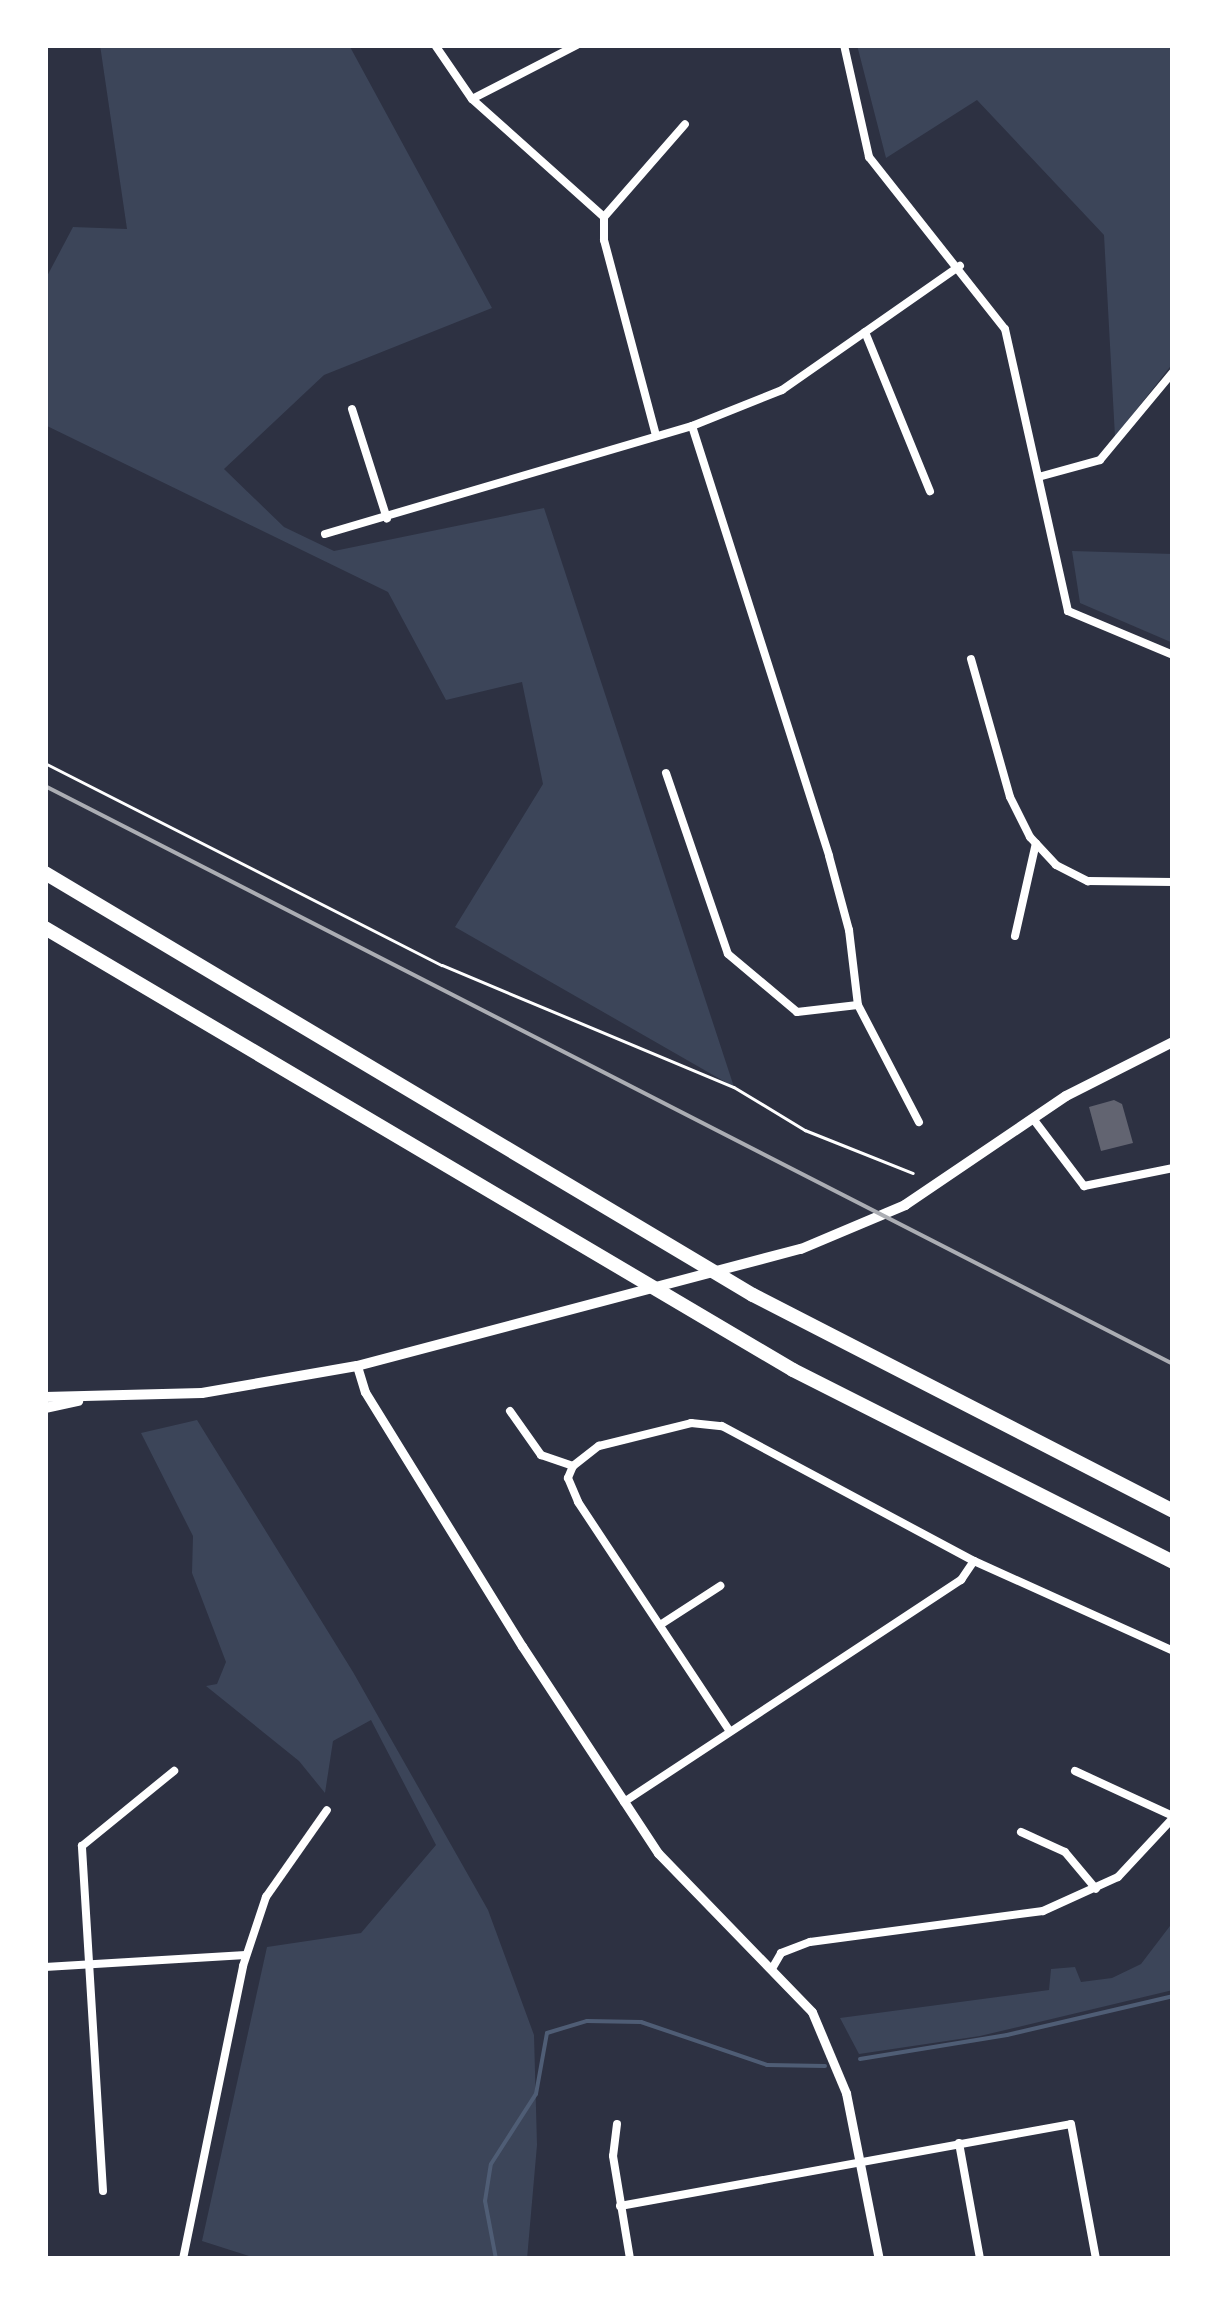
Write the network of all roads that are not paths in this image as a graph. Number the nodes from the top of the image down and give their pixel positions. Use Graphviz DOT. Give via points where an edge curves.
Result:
graph roads {
  1 [pos="436,45"];
  2 [pos="577,45"];
  3 [pos="844,45"];
  4 [pos="472,99"];
  5 [pos="685,124"];
  6 [pos="604,217"];
  7 [pos="960,266"];
  8 [pos="865,332"];
  9 [pos="1173,372"];
  10 [pos="352,409"];
  11 [pos="692,426"];
  12 [pos="656,436"];
  13 [pos="1042,476"];
  14 [pos="930,491"];
  15 [pos="388,519"];
  16 [pos="325,534"];
  17 [pos="1173,655"];
  18 [pos="971,659"];
  19 [pos="666,773"];
  20 [pos="1036,843"];
  21 [pos="45,874"];
  22 [pos="1173,882"];
  23 [pos="45,928"];
  24 [pos="1015,936"];
  25 [pos="858,1004"];
  26 [pos="1173,1042"];
  27 [pos="1034,1120"];
  28 [pos="920,1122"];
  29 [pos="1173,1168"];
  30 [pos="357,1366"];
  31 [pos="45,1396"];
  32 [pos="85,1399"];
  33 [pos="45,1408"];
  34 [pos="510,1411"];
  35 [pos="573,1466"];
  36 [pos="1173,1511"];
  37 [pos="974,1561"];
  38 [pos="1173,1562"];
  39 [pos="720,1586"];
  40 [pos="660,1625"];
  41 [pos="1173,1651"];
  42 [pos="729,1730"];
  43 [pos="174,1771"];
  44 [pos="1075,1771"];
  45 [pos="624,1802"];
  46 [pos="326,1810"];
  47 [pos="1173,1817"];
  48 [pos="1020,1832"];
  49 [pos="1096,1889"];
  50 [pos="246,1955"];
  51 [pos="89,1964"];
  52 [pos="772,1967"];
  53 [pos="45,1968"];
  54 [pos="618,2124"];
  55 [pos="958,2143"];
  56 [pos="861,2163"];
  57 [pos="103,2191"];
  58 [pos="620,2206"];
  59 [pos="184,2259"];
  60 [pos="630,2259"];
  61 [pos="879,2259"];
  62 [pos="980,2259"];
  63 [pos="1096,2259"];
  1 -- 4 [label="street"];
  2 -- 4 [label="street"];
  3 -- 7 [label="street" via="869,157"];
  4 -- 6 [label="street"];
  5 -- 6 [label="street"];
  6 -- 12 [label="street" via="604,240"];
  7 -- 8 [label="street"];
  7 -- 13 [label="street" via="1004,329"];
  8 -- 11 [label="street" via="782,390"];
  8 -- 14 [label="street"];
  9 -- 13 [label="street" via="1100,460"];
  10 -- 15 [label="street" via="376,500"];
  11 -- 12 [label="street"];
  11 -- 25 [label="street" via="829,856"];
  12 -- 15 [label="street"];
  13 -- 17 [label="street" via="1068,611"];
  15 -- 16 [label="street"];
  18 -- 20 [label="street" via="1010,797"];
  19 -- 25 [label="street" via="728,954 798,1012"];
  20 -- 22 [label="street" via="1056,865 1088,881"];
  20 -- 24 [label="street"];
  21 -- 36 [label="highway" via="753,1295"];
  23 -- 38 [label="highway" via="793,1370"];
  25 -- 28 [label="street"];
  26 -- 27 [label="main road" via="1078,1088"];
  27 -- 29 [label="street" via="1084,1186"];
  27 -- 30 [label="main road" via="959,1173 829,1239"];
  30 -- 32 [label="main road" via="202,1393"];
  30 -- 45 [label="street" via="365,1392"];
  31 -- 32 [label="main road"];
  32 -- 33 [label="main road"];
  34 -- 35 [label="street" via="541,1456"];
  35 -- 37 [label="street" via="599,1446 691,1423 722,1426"];
  35 -- 40 [label="street" via="568,1478 578,1502"];
  37 -- 41 [label="street"];
  37 -- 42 [label="street" via="961,1580"];
  39 -- 40 [label="street"];
  40 -- 42 [label="street"];
  42 -- 45 [label="street"];
  43 -- 51 [label="street" via="82,1846"];
  44 -- 47 [label="street"];
  45 -- 52 [label="street" via="658,1853"];
  46 -- 50 [label="street" via="266,1898"];
  47 -- 49 [label="street" via="1138,1859"];
  48 -- 49 [label="street" via="1065,1852"];
  49 -- 52 [label="street" via="1023,1916 810,1942 781,1952"];
  50 -- 51 [label="street"];
  50 -- 59 [label="street"];
  51 -- 53 [label="street"];
  51 -- 57 [label="street"];
  52 -- 56 [label="street" via="812,2012 830,2049"];
  54 -- 58 [label="street" via="613,2156"];
  55 -- 56 [label="street"];
  55 -- 62 [label="street"];
  55 -- 63 [label="street" via="1071,2124"];
  56 -- 58 [label="street"];
  56 -- 61 [label="street"];
  58 -- 60 [label="street"];
}
